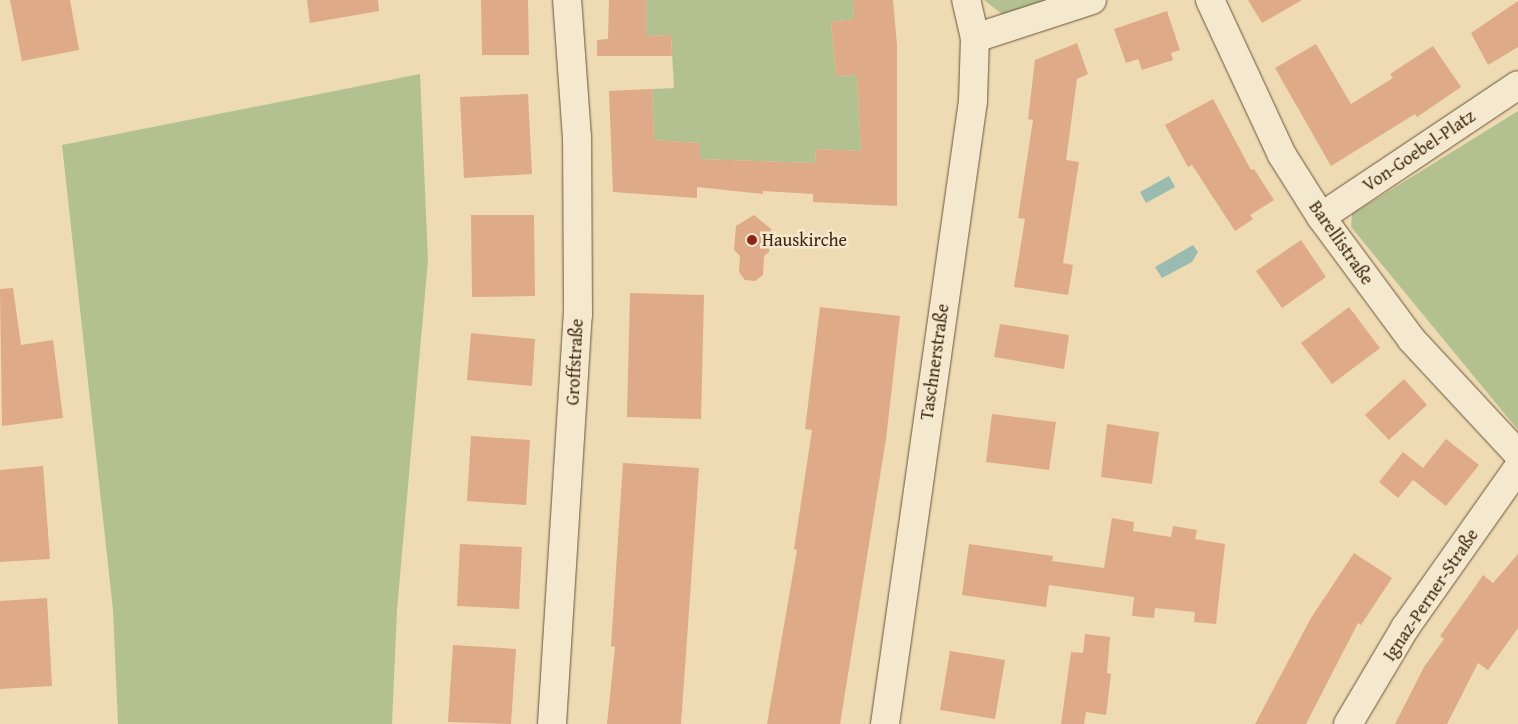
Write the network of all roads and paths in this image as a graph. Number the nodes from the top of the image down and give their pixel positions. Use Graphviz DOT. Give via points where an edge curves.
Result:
graph roads {
  1 [pos="567,0"];
  2 [pos="966,0"];
  3 [pos="1092,0"];
  4 [pos="1210,0"];
  5 [pos="975,38"];
  6 [pos="1518,85"];
  7 [pos="1321,217"];
  8 [pos="1518,454"];
  9 [pos="1518,468"];
  10 [pos="552,724"];
  11 [pos="885,724"];
  12 [pos="1348,724"];
  1 -- 10 [label="street, Groffstraße" via="577,138 578,315"];
  2 -- 5 [label="street, Taschnerstraße"];
  3 -- 5 [label="street"];
  4 -- 7 [label="street, Barellistraße" via="1282,155"];
  5 -- 11 [label="street, Taschnerstraße" via="972,102"];
  6 -- 7 [label="street, Von-Goebel-Platz"];
  7 -- 8 [label="street, Barellistraße" via="1412,340"];
  9 -- 12 [label="street, Ignaz-Perner-Straße" via="1405,628"];
}
